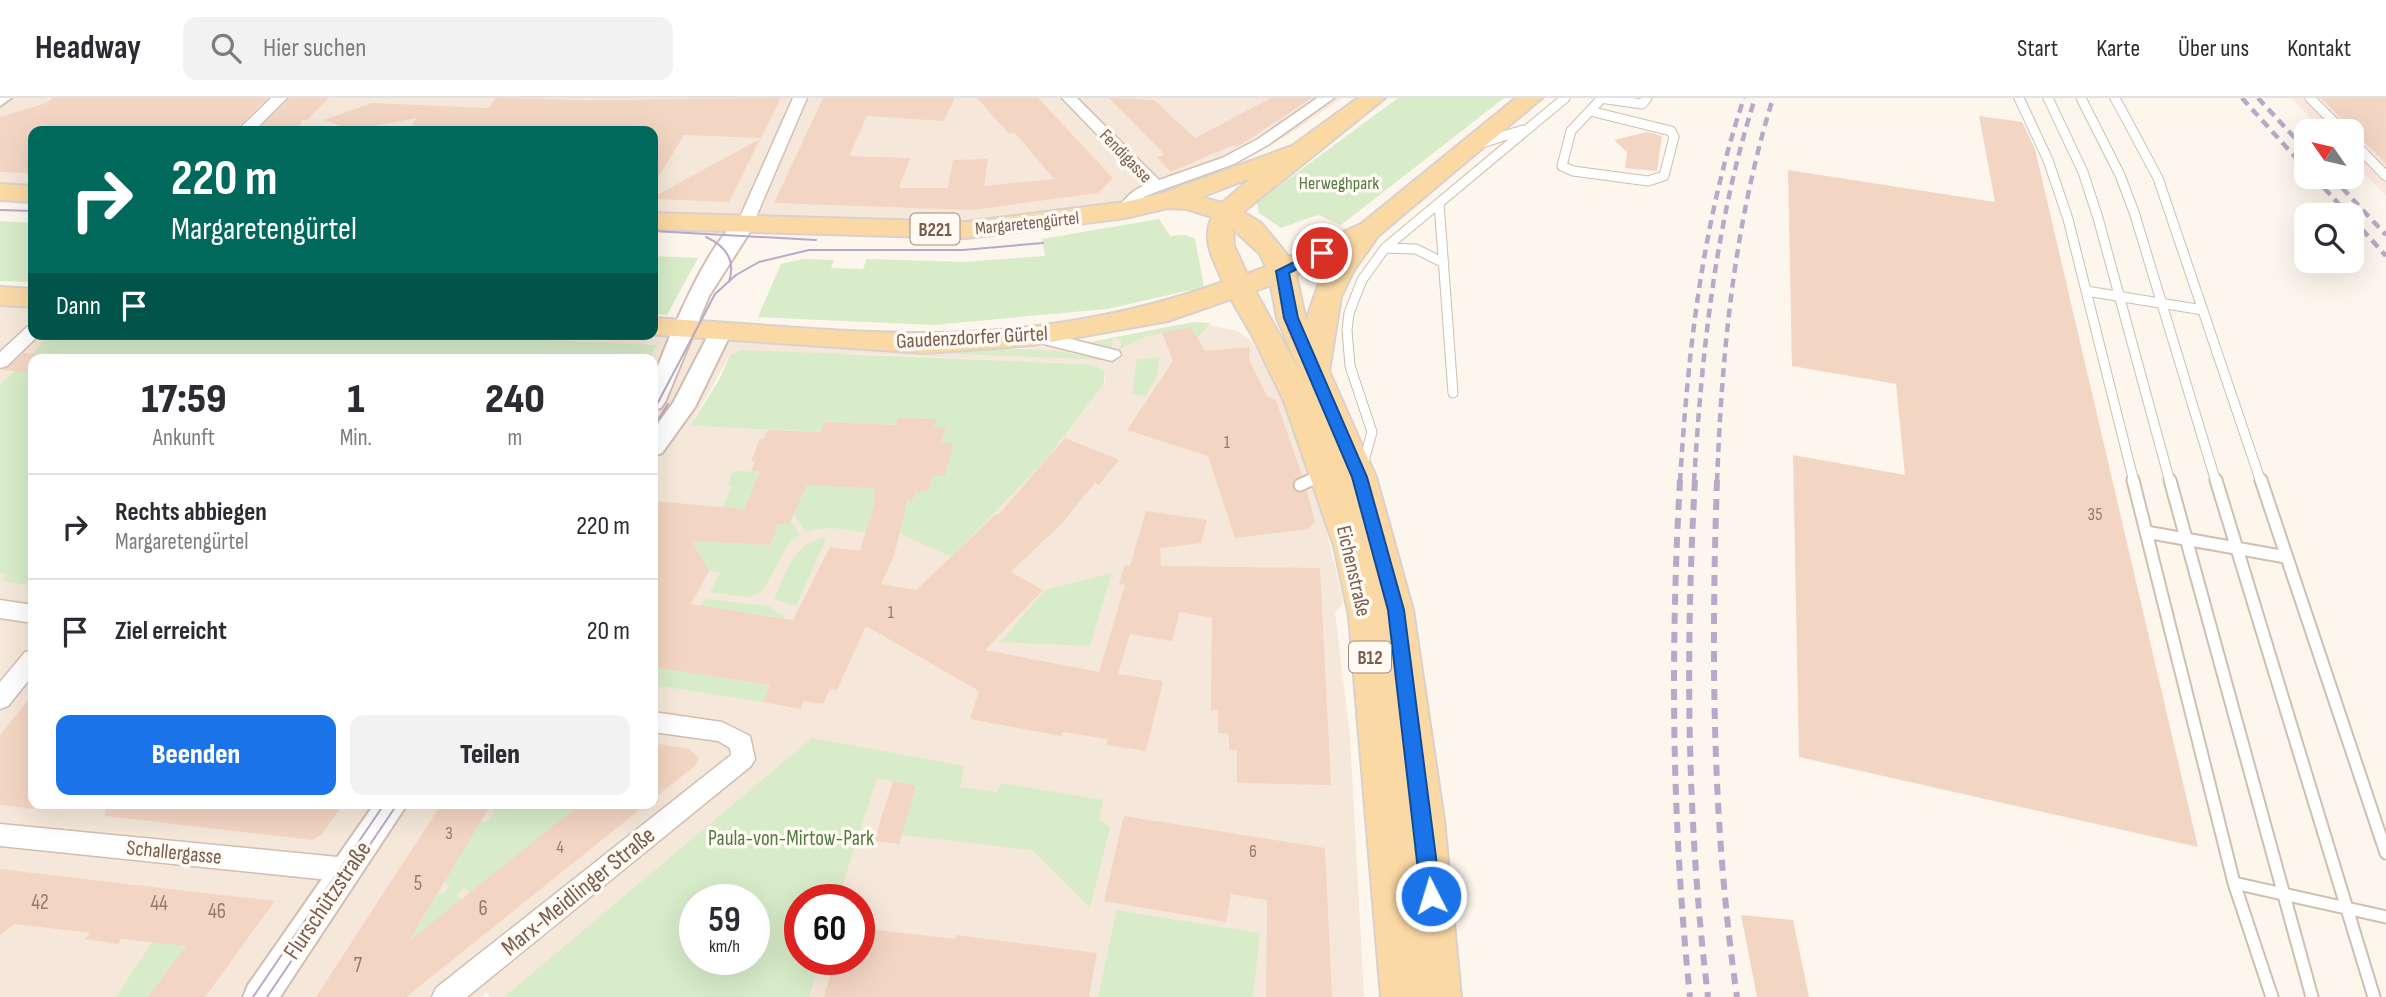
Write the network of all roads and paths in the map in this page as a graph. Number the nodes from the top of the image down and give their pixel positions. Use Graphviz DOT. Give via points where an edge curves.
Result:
graph roads {
  1 [pos="280,98"];
  2 [pos="800,98"];
  3 [pos="1069,98"];
  4 [pos="1328,98"];
  5 [pos="1373,98"];
  6 [pos="1530,98"];
  7 [pos="1565,98"];
  8 [pos="1601,98"];
  9 [pos="1647,98"];
  10 [pos="2019,98"];
  11 [pos="2048,98"];
  12 [pos="2081,98"];
  13 [pos="2115,98"];
  14 [pos="2311,98"];
  15 [pos="1594,111"];
  16 [pos="2331,119"];
  17 [pos="250,126"];
  18 [pos="1529,128"];
  19 [pos="1469,147"];
  20 [pos="1301,151"];
  21 [pos="2364,153"];
  22 [pos="2386,176"];
  23 [pos="0,192"];
  24 [pos="1162,193"];
  25 [pos="28,194"];
  26 [pos="1440,203"];
  27 [pos="1227,213"];
  28 [pos="658,221"];
  29 [pos="745,224"];
  30 [pos="1378,239"];
  31 [pos="1444,263"];
  32 [pos="1282,271"];
  33 [pos="1239,287"];
  34 [pos="2086,291"];
  35 [pos="0,296"];
  36 [pos="2120,296"];
  37 [pos="28,298"];
  38 [pos="2163,303"];
  39 [pos="2203,310"];
  40 [pos="1168,312"];
  41 [pos="658,327"];
  42 [pos="687,328"];
  43 [pos="721,331"];
  44 [pos="1266,333"];
  45 [pos="28,336"];
  46 [pos="1034,336"];
  47 [pos="1112,355"];
  48 [pos="0,362"];
  49 [pos="1316,371"];
  50 [pos="658,391"];
  51 [pos="1452,393"];
  52 [pos="658,440"];
  53 [pos="1329,478"];
  54 [pos="2146,532"];
  55 [pos="2187,539"];
  56 [pos="2237,548"];
  57 [pos="2286,557"];
  58 [pos="0,609"];
  59 [pos="28,613"];
  60 [pos="28,665"];
  61 [pos="0,699"];
  62 [pos="658,723"];
  63 [pos="389,809"];
  64 [pos="1404,819"];
  65 [pos="0,835"];
  66 [pos="2386,853"];
  67 [pos="348,870"];
  68 [pos="2234,883"];
  69 [pos="2284,894"];
  70 [pos="2347,908"];
  71 [pos="2386,917"];
  72 [pos="260,997"];
  73 [pos="446,997"];
  74 [pos="1402,997"];
  75 [pos="1440,997"];
  76 [pos="2272,997"];
  77 [pos="2312,997"];
  78 [pos="2374,997"];
  1 -- 17 [label="street"];
  2 -- 29 [label="street"];
  3 -- 24 [label="street, Fendigasse"];
  4 -- 24 [label="street, Margaretengürtel" via="1263,142"];
  5 -- 20 [label="main road, Margaretengürtel / B221"];
  6 -- 19 [label="main road"];
  7 -- 18 [label="lane"];
  8 -- 9 [label="lane" via="1642,104"];
  8 -- 15 [label="lane"];
  10 -- 34 [label="lane" via="2048,160"];
  11 -- 36 [label="lane" via="2083,172"];
  12 -- 38 [label="lane" via="2120,174"];
  13 -- 39 [label="lane" via="2158,178"];
  14 -- 16 [label="lane"];
  15 -- 15 [label="lane" via="1572,125 1562,166 1648,181 1664,176 1674,137 1671,131"];
  18 -- 19 [label="lane"];
  18 -- 26 [label="lane"];
  19 -- 30 [label="main road"];
  20 -- 24 [label="main road, Margaretengürtel / B221"];
  20 -- 27 [label="main road"];
  21 -- 22 [label="lane"];
  23 -- 25 [label="main road"];
  24 -- 27 [label="main road, Eichenstraße"];
  24 -- 29 [label="main road, Margaretengürtel / B221" via="1125,211 965,230"];
  26 -- 30 [label="lane"];
  26 -- 31 [label="lane"];
  27 -- 32 [label="main road, Eichenstraße" via="1252,229"];
  27 -- 33 [label="main road, Eichenstraße" via="1220,229 1222,246"];
  28 -- 29 [label="main road, Margaretengürtel / B221"];
  29 -- 42 [label="street" via="721,256"];
  30 -- 31 [label="lane" via="1424,250"];
  30 -- 32 [label="main road"];
  30 -- 49 [label="main road" via="1341,265 1324,298"];
  30 -- 53 [label="lane" via="1346,323 1346,358 1373,432"];
  31 -- 51 [label="lane"];
  32 -- 33 [label="main road, Gaudenzdorfer Gürtel"];
  32 -- 49 [label="main road, Eichenstraße / B12" via="1291,318"];
  33 -- 40 [label="main road, Gaudenzdorfer Gürtel"];
  33 -- 44 [label="main road, Eichenstraße / B12"];
  34 -- 36 [label="lane"];
  34 -- 54 [label="lane"];
  35 -- 37 [label="main road"];
  36 -- 38 [label="lane"];
  36 -- 55 [label="lane"];
  38 -- 39 [label="lane"];
  38 -- 56 [label="lane"];
  39 -- 57 [label="lane"];
  40 -- 44 [label="main road" via="1219,318"];
  40 -- 46 [label="main road, Gaudenzdorfer Gürtel"];
  41 -- 42 [label="main road, Gaudenzdorfer Gürtel"];
  42 -- 43 [label="main road, Gaudenzdorfer Gürtel"];
  42 -- 50 [label="street"];
  43 -- 46 [label="main road, Gaudenzdorfer Gürtel" via="925,343"];
  43 -- 52 [label="street" via="683,407"];
  44 -- 53 [label="main road, Eichenstraße / B12"];
  45 -- 48 [label="street"];
  46 -- 47 [label="street"];
  49 -- 53 [label="main road, Eichenstraße / B12"];
  53 -- 64 [label="main road, Eichenstraße / B12" via="1396,610"];
  54 -- 55 [label="lane"];
  54 -- 68 [label="lane"];
  55 -- 56 [label="lane"];
  55 -- 69 [label="lane"];
  56 -- 57 [label="lane"];
  56 -- 70 [label="lane"];
  57 -- 66 [label="lane"];
  58 -- 59 [label="street"];
  60 -- 61 [label="street"];
  62 -- 73 [label="street, Marx-Meidlinger Straße" via="723,732 742,743 744,759"];
  63 -- 67 [label="street, Flurschützstraße"];
  64 -- 74 [label="main road, Eichenstraße / B12"];
  64 -- 75 [label="main road, Eichenstraße / B12"];
  65 -- 67 [label="street, Schallergasse"];
  67 -- 72 [label="street, Flurschützstraße"];
  68 -- 69 [label="lane"];
  68 -- 76 [label="lane"];
  69 -- 70 [label="lane"];
  69 -- 77 [label="lane"];
  70 -- 71 [label="lane"];
  70 -- 78 [label="lane"];
}
